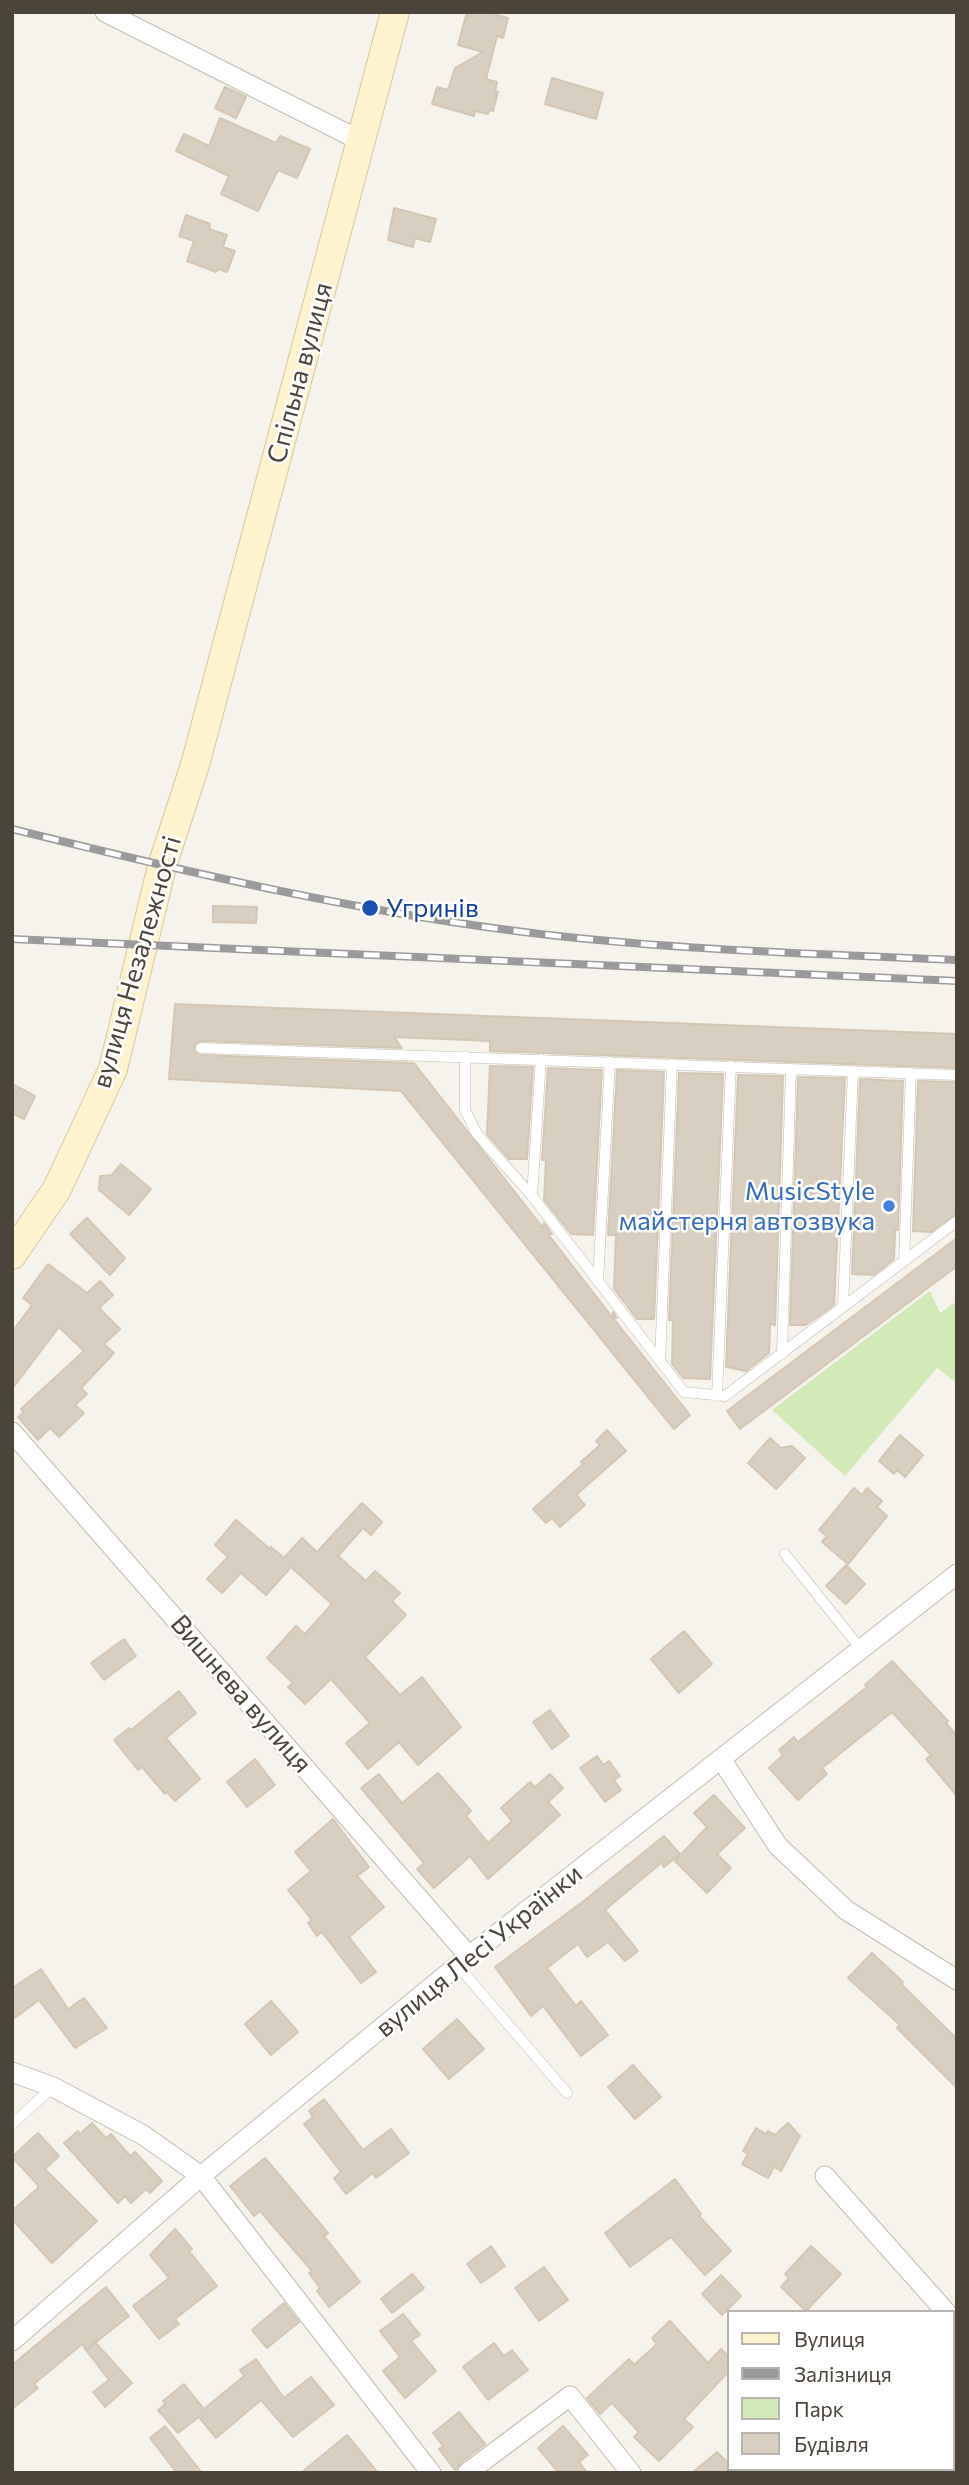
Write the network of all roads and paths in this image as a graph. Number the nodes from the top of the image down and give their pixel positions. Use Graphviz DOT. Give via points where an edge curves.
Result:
graph roads {
  1 [pos="105,12"];
  2 [pos="395,12"];
  3 [pos="361,141"];
  4 [pos="204,733"];
  5 [pos="201,1048"];
  6 [pos="464,1056"];
  7 [pos="541,1059"];
  8 [pos="610,1062"];
  9 [pos="672,1064"];
  10 [pos="732,1066"];
  11 [pos="792,1069"];
  12 [pos="853,1071"];
  13 [pos="911,1073"];
  14 [pos="957,1075"];
  15 [pos="532,1196"];
  16 [pos="957,1221"];
  17 [pos="12,1255"];
  18 [pos="904,1261"];
  19 [pos="598,1282"];
  20 [pos="843,1306"];
  21 [pos="782,1354"];
  22 [pos="660,1361"];
  23 [pos="717,1395"];
  24 [pos="12,1433"];
  25 [pos="785,1554"];
  26 [pos="957,1574"];
  27 [pos="860,1648"];
  28 [pos="720,1759"];
  29 [pos="463,1961"];
  30 [pos="957,1980"];
  31 [pos="12,2072"];
  32 [pos="53,2087"];
  33 [pos="567,2094"];
  34 [pos="12,2124"];
  35 [pos="201,2176"];
  36 [pos="825,2176"];
  37 [pos="944,2310"];
  38 [pos="12,2341"];
  39 [pos="430,2473"];
  40 [pos="467,2473"];
  41 [pos="631,2473"];
  1 -- 3 [label="street"];
  2 -- 3 [label="street, Спільна вулиця"];
  3 -- 4 [label="street, Спільна вулиця"];
  4 -- 17 [label="street, вулиця Незалежності" via="162,866 113,1069 57,1189"];
  5 -- 6 [label="lane"];
  6 -- 7 [label="lane"];
  6 -- 15 [label="lane" via="465,1110 477,1134"];
  7 -- 8 [label="lane"];
  7 -- 15 [label="lane"];
  8 -- 9 [label="lane"];
  8 -- 19 [label="lane"];
  9 -- 10 [label="lane"];
  9 -- 22 [label="lane"];
  10 -- 11 [label="lane"];
  10 -- 23 [label="lane"];
  11 -- 12 [label="lane"];
  11 -- 21 [label="lane"];
  12 -- 13 [label="lane"];
  12 -- 20 [label="lane"];
  13 -- 14 [label="lane"];
  13 -- 18 [label="lane"];
  15 -- 19 [label="lane"];
  16 -- 18 [label="lane"];
  18 -- 20 [label="lane"];
  19 -- 22 [label="lane"];
  20 -- 21 [label="lane"];
  21 -- 23 [label="lane" via="725,1396"];
  22 -- 23 [label="lane" via="684,1392"];
  24 -- 29 [label="street, Вишнева вулиця"];
  25 -- 27 [label="lane"];
  26 -- 27 [label="street, вулиця Лесі Українки"];
  27 -- 28 [label="street, вулиця Лесі Українки"];
  28 -- 29 [label="street, вулиця Лесі Українки"];
  28 -- 30 [label="street" via="778,1846 846,1910"];
  29 -- 33 [label="lane"];
  29 -- 35 [label="street, вулиця Лесі Українки"];
  31 -- 32 [label="street"];
  32 -- 34 [label="lane"];
  32 -- 35 [label="street" via="143,2135"];
  35 -- 38 [label="street, вулиця Лесі Українки"];
  35 -- 39 [label="street"];
  36 -- 37 [label="street"];
  40 -- 41 [label="street" via="570,2396"];
}
